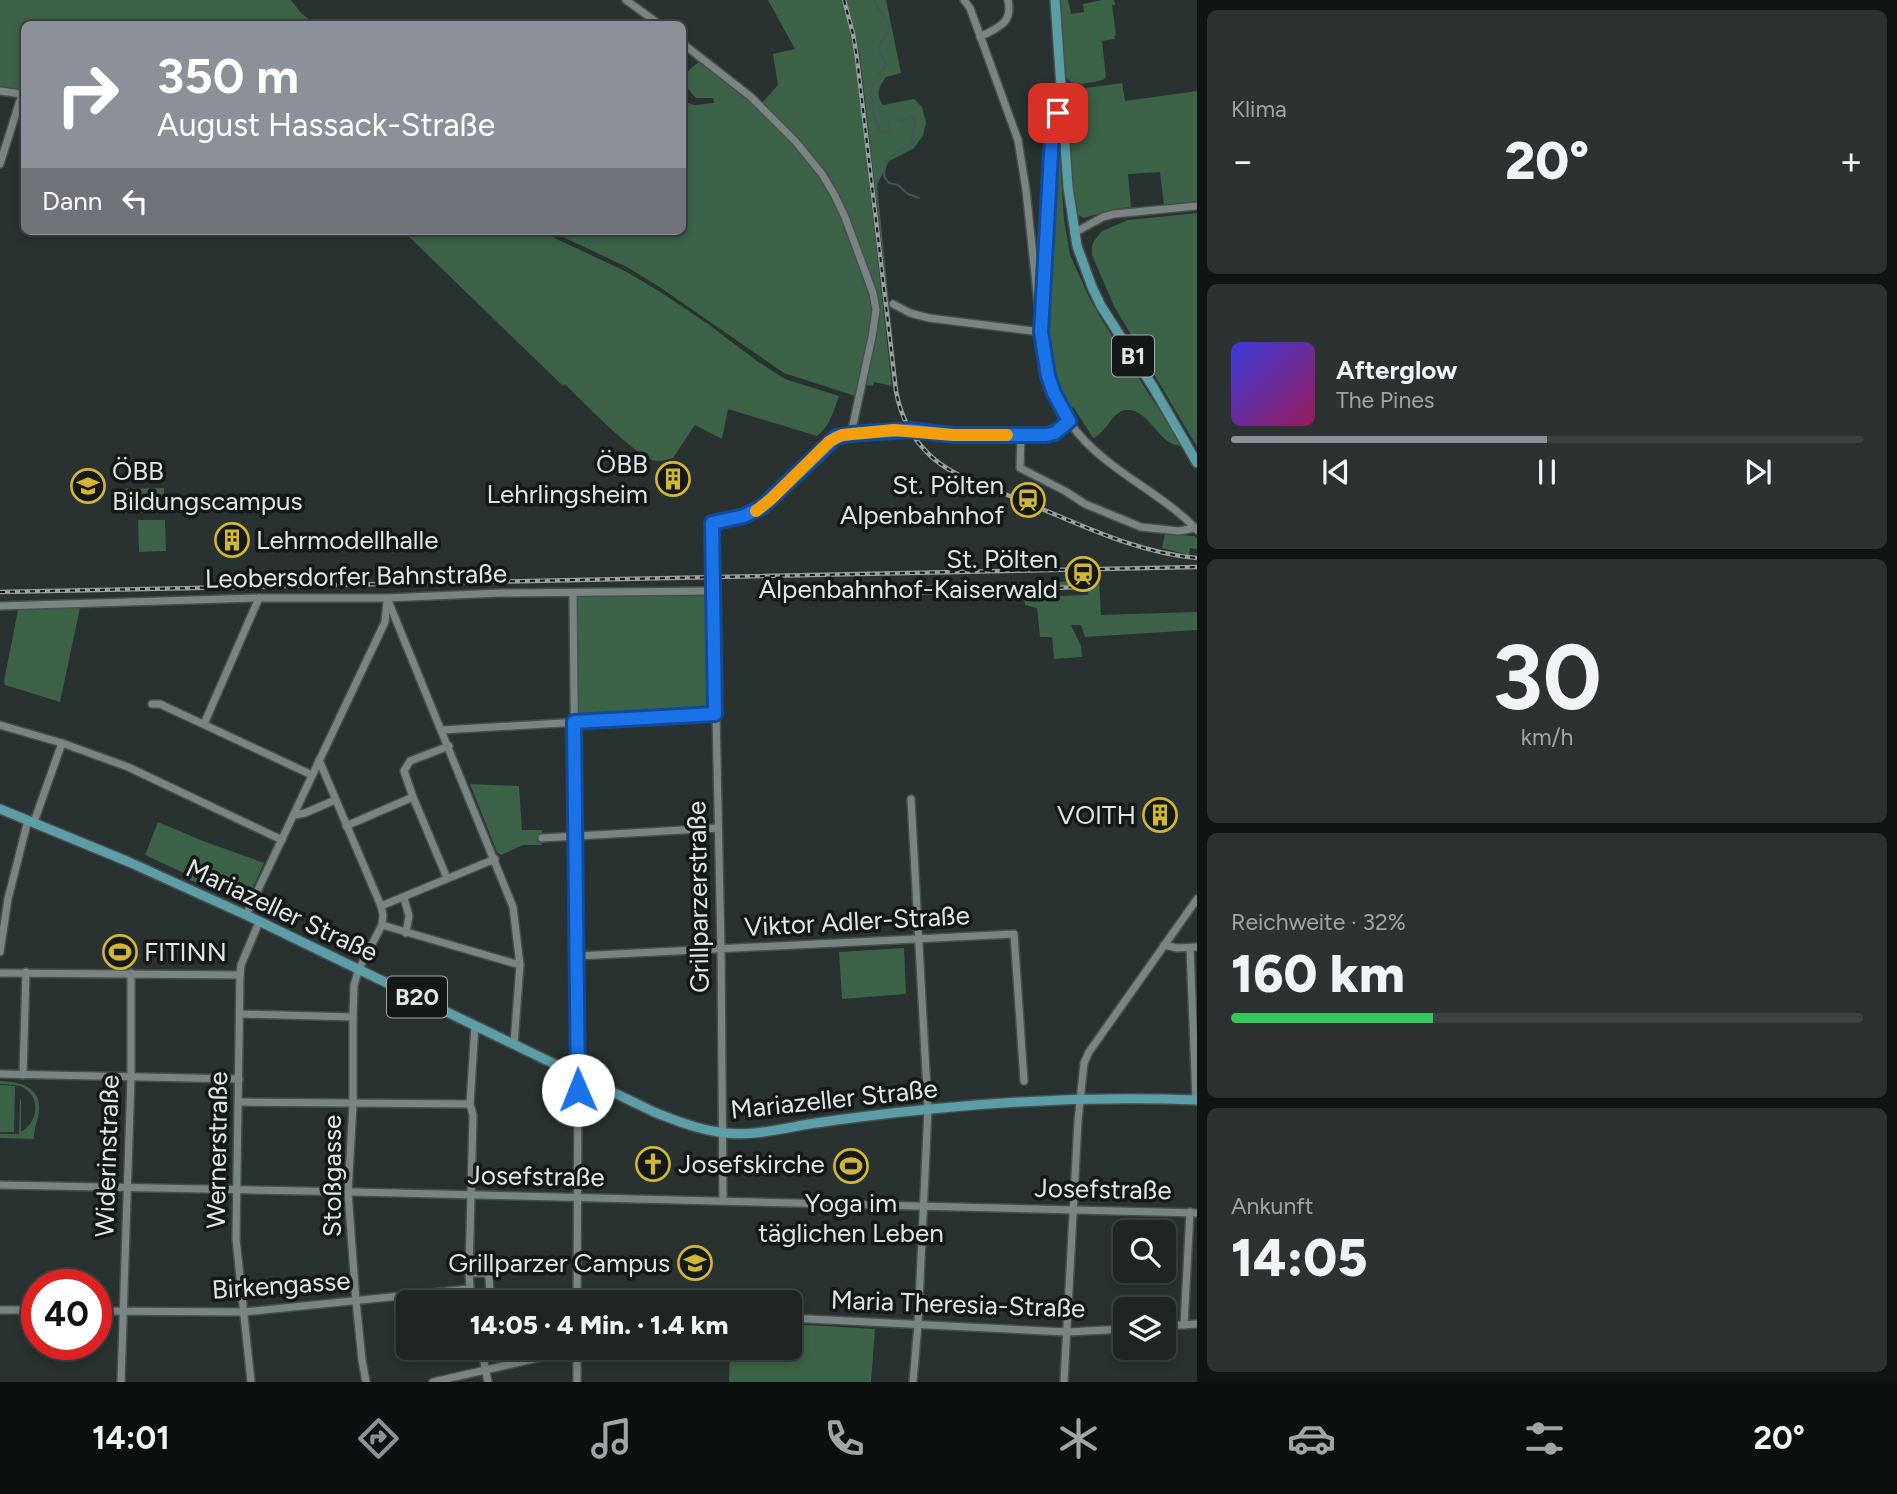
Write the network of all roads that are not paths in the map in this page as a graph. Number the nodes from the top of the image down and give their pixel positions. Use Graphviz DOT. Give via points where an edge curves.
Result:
graph roads {
  1 [pos="626,0"];
  2 [pos="964,0"];
  3 [pos="1008,0"];
  4 [pos="1055,0"];
  5 [pos="655,21"];
  6 [pos="980,37"];
  7 [pos="686,46"];
  8 [pos="0,91"];
  9 [pos="21,94"];
  10 [pos="21,97"];
  11 [pos="1063,112"];
  12 [pos="0,164"];
  13 [pos="1197,206"];
  14 [pos="1074,233"];
  15 [pos="1030,238"];
  16 [pos="1047,239"];
  17 [pos="893,304"];
  18 [pos="1041,332"];
  19 [pos="1069,421"];
  20 [pos="851,434"];
  21 [pos="1021,435"];
  22 [pos="1197,463"];
  23 [pos="1196,529"];
  24 [pos="712,591"];
  25 [pos="573,593"];
  26 [pos="259,598"];
  27 [pos="387,598"];
  28 [pos="0,606"];
  29 [pos="152,704"];
  30 [pos="715,714"];
  31 [pos="574,722"];
  32 [pos="204,723"];
  33 [pos="0,725"];
  34 [pos="442,730"];
  35 [pos="62,743"];
  36 [pos="449,746"];
  37 [pos="319,760"];
  38 [pos="312,775"];
  39 [pos="413,797"];
  40 [pos="911,799"];
  41 [pos="335,800"];
  42 [pos="0,809"];
  43 [pos="295,815"];
  44 [pos="31,821"];
  45 [pos="346,826"];
  46 [pos="718,828"];
  47 [pos="576,837"];
  48 [pos="542,838"];
  49 [pos="282,840"];
  50 [pos="495,859"];
  51 [pos="447,878"];
  52 [pos="404,898"];
  53 [pos="1197,899"];
  54 [pos="381,906"];
  55 [pos="246,915"];
  56 [pos="259,922"];
  57 [pos="382,925"];
  58 [pos="406,933"];
  59 [pos="919,939"];
  60 [pos="1164,944"];
  61 [pos="1193,948"];
  62 [pos="721,949"];
  63 [pos="0,952"];
  64 [pos="577,956"];
  65 [pos="520,965"];
  66 [pos="359,969"];
  67 [pos="0,972"];
  68 [pos="26,972"];
  69 [pos="131,973"];
  70 [pos="240,975"];
  71 [pos="240,1014"];
  72 [pos="353,1017"];
  73 [pos="475,1025"];
  74 [pos="513,1044"];
  75 [pos="0,1074"];
  76 [pos="23,1075"];
  77 [pos="578,1075"];
  78 [pos="131,1077"];
  79 [pos="239,1079"];
  80 [pos="1024,1081"];
  81 [pos="1196,1097"];
  82 [pos="1080,1100"];
  83 [pos="239,1102"];
  84 [pos="353,1104"];
  85 [pos="470,1104"];
  86 [pos="928,1109"];
  87 [pos="723,1133"];
  88 [pos="0,1185"];
  89 [pos="127,1187"];
  90 [pos="236,1190"];
  91 [pos="348,1192"];
  92 [pos="470,1196"];
  93 [pos="578,1198"];
  94 [pos="723,1201"];
  95 [pos="925,1207"];
  96 [pos="1074,1209"];
  97 [pos="1194,1212"];
  98 [pos="469,1273"];
  99 [pos="469,1289"];
  100 [pos="490,1290"];
  101 [pos="577,1290"];
  102 [pos="356,1301"];
  103 [pos="0,1310"];
  104 [pos="21,1310"];
  105 [pos="112,1312"];
  106 [pos="123,1312"];
  107 [pos="244,1312"];
  108 [pos="802,1319"];
  109 [pos="918,1324"];
  110 [pos="1197,1324"];
  111 [pos="1176,1325"];
  112 [pos="1184,1325"];
  113 [pos="1113,1330"];
  114 [pos="1067,1332"];
  115 [pos="484,1360"];
  116 [pos="527,1360"];
  117 [pos="577,1360"];
  118 [pos="486,1370"];
  119 [pos="121,1382"];
  120 [pos="251,1382"];
  121 [pos="366,1382"];
  122 [pos="433,1382"];
  123 [pos="488,1382"];
  124 [pos="577,1382"];
  125 [pos="913,1382"];
  126 [pos="1064,1382"];
  1 -- 5 [label="street"];
  2 -- 6 [label="street"];
  3 -- 6 [label="street" via="1009,18"];
  4 -- 11 [label="main road, B1"];
  6 -- 15 [label="street" via="1018,139"];
  7 -- 20 [label="street" via="751,97 801,148 845,217 876,310"];
  8 -- 9 [label="street"];
  10 -- 12 [label="street"];
  11 -- 14 [label="main road, B1"];
  11 -- 16 [label="street" via="1053,118"];
  13 -- 14 [label="street" via="1115,214"];
  14 -- 22 [label="main road, B1" via="1101,306"];
  15 -- 16 [label="street"];
  15 -- 18 [label="street"];
  16 -- 18 [label="street"];
  17 -- 18 [label="street" via="929,318"];
  18 -- 19 [label="street" via="1048,376"];
  19 -- 21 [label="street" via="1055,433"];
  19 -- 23 [label="street" via="1102,456"];
  20 -- 21 [label="street" via="909,430"];
  20 -- 24 [label="street, Grillparzerstraße" via="830,441 762,507 712,523"];
  21 -- 23 [label="street" via="1020,468 1085,504 1148,529"];
  24 -- 25 [label="street, Leobersdorfer Bahnstraße"];
  24 -- 30 [label="street, Grillparzerstraße"];
  25 -- 27 [label="street, Leobersdorfer Bahnstraße"];
  25 -- 31 [label="street"];
  26 -- 27 [label="street, Leobersdorfer Bahnstraße"];
  26 -- 28 [label="street, Leobersdorfer Bahnstraße"];
  26 -- 32 [label="street"];
  27 -- 34 [label="street"];
  27 -- 37 [label="street" via="385,622"];
  29 -- 32 [label="street"];
  30 -- 31 [label="street"];
  30 -- 46 [label="street, Grillparzerstraße"];
  31 -- 34 [label="street"];
  31 -- 47 [label="street"];
  32 -- 38 [label="street"];
  33 -- 35 [label="street"];
  34 -- 36 [label="street"];
  35 -- 44 [label="street"];
  35 -- 49 [label="street" via="128,767"];
  36 -- 39 [label="street" via="406,766"];
  36 -- 50 [label="street"];
  37 -- 38 [label="street"];
  37 -- 41 [label="street"];
  38 -- 43 [label="street"];
  39 -- 45 [label="street"];
  39 -- 51 [label="street"];
  40 -- 59 [label="street"];
  41 -- 43 [label="street"];
  41 -- 45 [label="street"];
  42 -- 44 [label="main road, Mariazeller Straße / B20"];
  43 -- 49 [label="street"];
  44 -- 55 [label="main road, Mariazeller Straße / B20"];
  44 -- 63 [label="street" via="8,899"];
  45 -- 54 [label="street"];
  46 -- 47 [label="street"];
  46 -- 62 [label="street, Grillparzerstraße"];
  47 -- 48 [label="street"];
  47 -- 64 [label="street"];
  49 -- 55 [label="street"];
  50 -- 51 [label="street"];
  50 -- 65 [label="street" via="516,915"];
  51 -- 52 [label="street"];
  52 -- 54 [label="street"];
  52 -- 58 [label="street" via="409,916"];
  53 -- 60 [label="street"];
  54 -- 57 [label="street"];
  55 -- 56 [label="main road, Mariazeller Straße / B20"];
  56 -- 66 [label="main road, Mariazeller Straße / B20"];
  56 -- 70 [label="street, Wernerstraße"];
  57 -- 58 [label="street"];
  57 -- 66 [label="street, Stoßgasse"];
  58 -- 65 [label="street"];
  59 -- 62 [label="street, Viktor Adler-Straße"];
  59 -- 80 [label="street, Viktor Adler-Straße" via="1014,933"];
  59 -- 86 [label="street"];
  60 -- 61 [label="street"];
  60 -- 82 [label="street" via="1089,1052"];
  61 -- 81 [label="street"];
  62 -- 64 [label="street, Viktor Adler-Straße"];
  62 -- 87 [label="street, Grillparzerstraße"];
  64 -- 77 [label="street"];
  65 -- 74 [label="street"];
  66 -- 72 [label="street, Stoßgasse"];
  66 -- 73 [label="main road, Mariazeller Straße / B20"];
  67 -- 68 [label="street"];
  68 -- 69 [label="street"];
  68 -- 76 [label="street"];
  69 -- 70 [label="street"];
  69 -- 78 [label="street, Widerinstraße"];
  70 -- 71 [label="street, Wernerstraße"];
  71 -- 72 [label="street"];
  71 -- 79 [label="street, Wernerstraße"];
  72 -- 84 [label="street, Stoßgasse"];
  73 -- 74 [label="main road, Mariazeller Straße / B20"];
  73 -- 85 [label="street"];
  74 -- 77 [label="main road, Mariazeller Straße / B20"];
  75 -- 76 [label="street"];
  76 -- 78 [label="street"];
  77 -- 87 [label="main road, Mariazeller Straße / B20" via="687,1126"];
  77 -- 93 [label="street"];
  78 -- 79 [label="street"];
  78 -- 89 [label="street, Widerinstraße"];
  79 -- 83 [label="street, Wernerstraße"];
  81 -- 82 [label="main road, Mariazeller Straße / B20"];
  82 -- 86 [label="main road, Mariazeller Straße / B20"];
  82 -- 96 [label="street"];
  83 -- 84 [label="street"];
  83 -- 90 [label="street, Wernerstraße"];
  84 -- 85 [label="street"];
  84 -- 91 [label="street, Stoßgasse"];
  85 -- 92 [label="street"];
  86 -- 87 [label="main road, Mariazeller Straße / B20"];
  86 -- 95 [label="street"];
  87 -- 94 [label="street, Grillparzerstraße"];
  88 -- 89 [label="street, Josefstraße"];
  89 -- 90 [label="street, Josefstraße"];
  89 -- 106 [label="street, Widerinstraße"];
  90 -- 91 [label="street, Josefstraße"];
  90 -- 107 [label="street, Wernerstraße"];
  91 -- 92 [label="street, Josefstraße"];
  91 -- 102 [label="street, Stoßgasse"];
  92 -- 93 [label="street, Josefstraße"];
  92 -- 98 [label="street"];
  93 -- 94 [label="street, Josefstraße"];
  93 -- 101 [label="street"];
  94 -- 95 [label="street, Josefstraße"];
  95 -- 96 [label="street, Josefstraße"];
  95 -- 109 [label="street"];
  96 -- 97 [label="street, Josefstraße"];
  96 -- 114 [label="street"];
  97 -- 112 [label="street"];
  98 -- 99 [label="street"];
  98 -- 100 [label="street" via="489,1276"];
  99 -- 102 [label="street, Birkengasse"];
  102 -- 107 [label="street, Birkengasse"];
  102 -- 121 [label="street, Stoßgasse"];
  103 -- 104 [label="street"];
  105 -- 106 [label="street, Birkengasse"];
  106 -- 107 [label="street, Birkengasse"];
  106 -- 119 [label="street, Widerinstraße"];
  107 -- 120 [label="street, Wernerstraße"];
  108 -- 109 [label="street, Maria Theresia-Straße"];
  109 -- 114 [label="street, Maria Theresia-Straße"];
  109 -- 125 [label="street"];
  110 -- 112 [label="street"];
  111 -- 112 [label="street"];
  113 -- 114 [label="street, Maria Theresia-Straße"];
  114 -- 126 [label="street"];
  115 -- 118 [label="street"];
  116 -- 118 [label="street"];
  117 -- 124 [label="street"];
  118 -- 122 [label="street"];
  118 -- 123 [label="street"];
}
